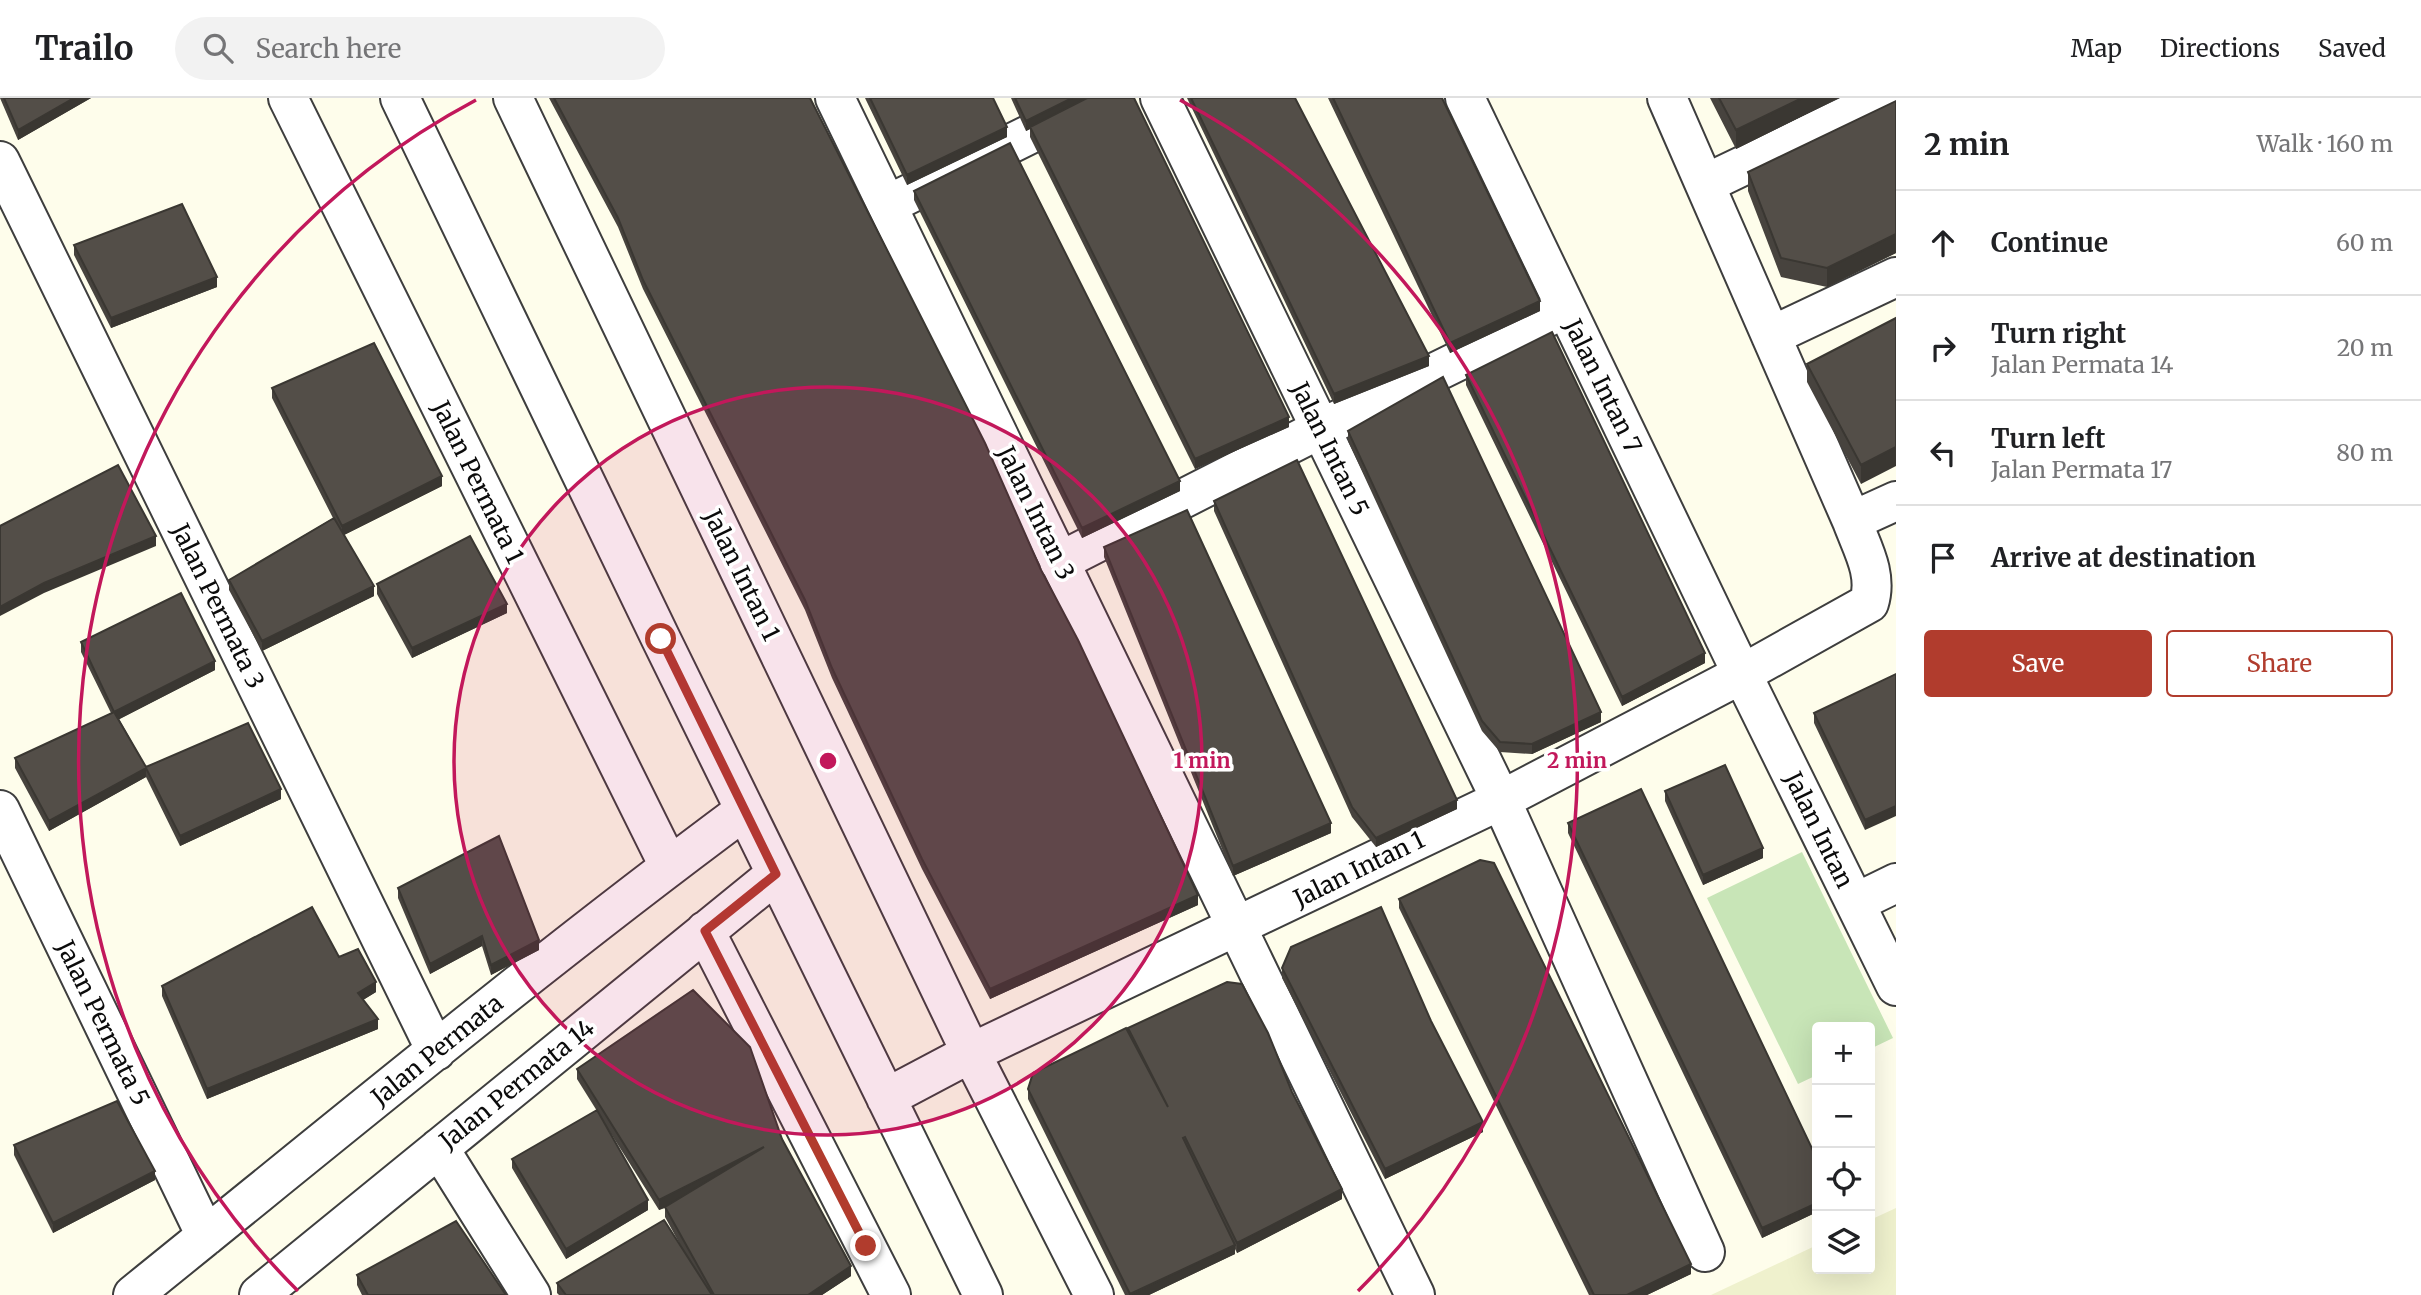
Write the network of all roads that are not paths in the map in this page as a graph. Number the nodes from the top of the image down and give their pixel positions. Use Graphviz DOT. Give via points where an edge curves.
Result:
graph roads {
  1 [pos="288,98"];
  2 [pos="400,98"];
  3 [pos="513,98"];
  4 [pos="835,98"];
  5 [pos="1103,98"];
  6 [pos="1160,98"];
  7 [pos="1465,98"];
  8 [pos="1667,98"];
  9 [pos="1884,98"];
  10 [pos="0,161"];
  11 [pos="1705,184"];
  12 [pos="887,205"];
  13 [pos="1896,277"];
  14 [pos="1566,309"];
  15 [pos="1772,336"];
  16 [pos="1320,429"];
  17 [pos="1896,501"];
  18 [pos="1852,521"];
  19 [pos="1059,562"];
  20 [pos="1742,674"];
  21 [pos="1501,800"];
  22 [pos="0,810"];
  23 [pos="745,810"];
  24 [pos="669,866"];
  25 [pos="776,874"];
  26 [pos="1896,883"];
  27 [pos="1855,903"];
  28 [pos="1236,928"];
  29 [pos="705,931"];
  30 [pos="1896,986"];
  31 [pos="436,1051"];
  32 [pos="971,1053"];
  33 [pos="886,1098"];
  34 [pos="439,1148"];
  35 [pos="206,1236"];
  36 [pos="1705,1252"];
  37 [pos="133,1295"];
  38 [pos="260,1295"];
  39 [pos="531,1295"];
  40 [pos="891,1295"];
  41 [pos="983,1295"];
  42 [pos="1094,1295"];
  43 [pos="1415,1295"];
  1 -- 24 [label="street, Jalan Permata 1"];
  2 -- 23 [label="street"];
  3 -- 32 [label="street, Jalan Intan 1"];
  4 -- 12 [label="street, Jalan Intan 3"];
  5 -- 12 [label="street"];
  6 -- 16 [label="street, Jalan Intan 5"];
  7 -- 14 [label="street, Jalan Intan 7"];
  8 -- 11 [label="street"];
  9 -- 11 [label="street"];
  10 -- 31 [label="street, Jalan Permata 3"];
  11 -- 15 [label="street"];
  12 -- 19 [label="street, Jalan Intan 3"];
  13 -- 15 [label="street"];
  14 -- 16 [label="street"];
  14 -- 20 [label="street, Jalan Intan 7"];
  15 -- 18 [label="street"];
  16 -- 19 [label="street"];
  16 -- 21 [label="street, Jalan Intan 5"];
  17 -- 18 [label="street"];
  18 -- 20 [label="street, Jalan Intan 1" via="1872,573 1869,603"];
  19 -- 28 [label="street, Jalan Intan 3"];
  20 -- 21 [label="street, Jalan Intan 1"];
  20 -- 27 [label="street, Jalan Intan"];
  21 -- 28 [label="street, Jalan Intan 1"];
  21 -- 36 [label="street, Jalan Intan 5"];
  22 -- 35 [label="street, Jalan Permata 5"];
  23 -- 24 [label="street, Jalan Permata"];
  23 -- 25 [label="street"];
  24 -- 31 [label="street, Jalan Permata"];
  25 -- 29 [label="street, Jalan Permata 14"];
  25 -- 33 [label="street"];
  26 -- 27 [label="street"];
  27 -- 30 [label="street, Jalan Intan"];
  28 -- 32 [label="street, Jalan Intan 1"];
  28 -- 43 [label="street, Jalan Intan 3"];
  29 -- 34 [label="street, Jalan Permata 14"];
  29 -- 40 [label="street"];
  31 -- 35 [label="street, Jalan Permata"];
  32 -- 33 [label="street, Jalan Intan 1"];
  32 -- 42 [label="street, Jalan Intan 1"];
  33 -- 41 [label="street"];
  34 -- 38 [label="street, Jalan Permata 14"];
  34 -- 39 [label="street"];
  35 -- 37 [label="street, Jalan Permata"];
}
